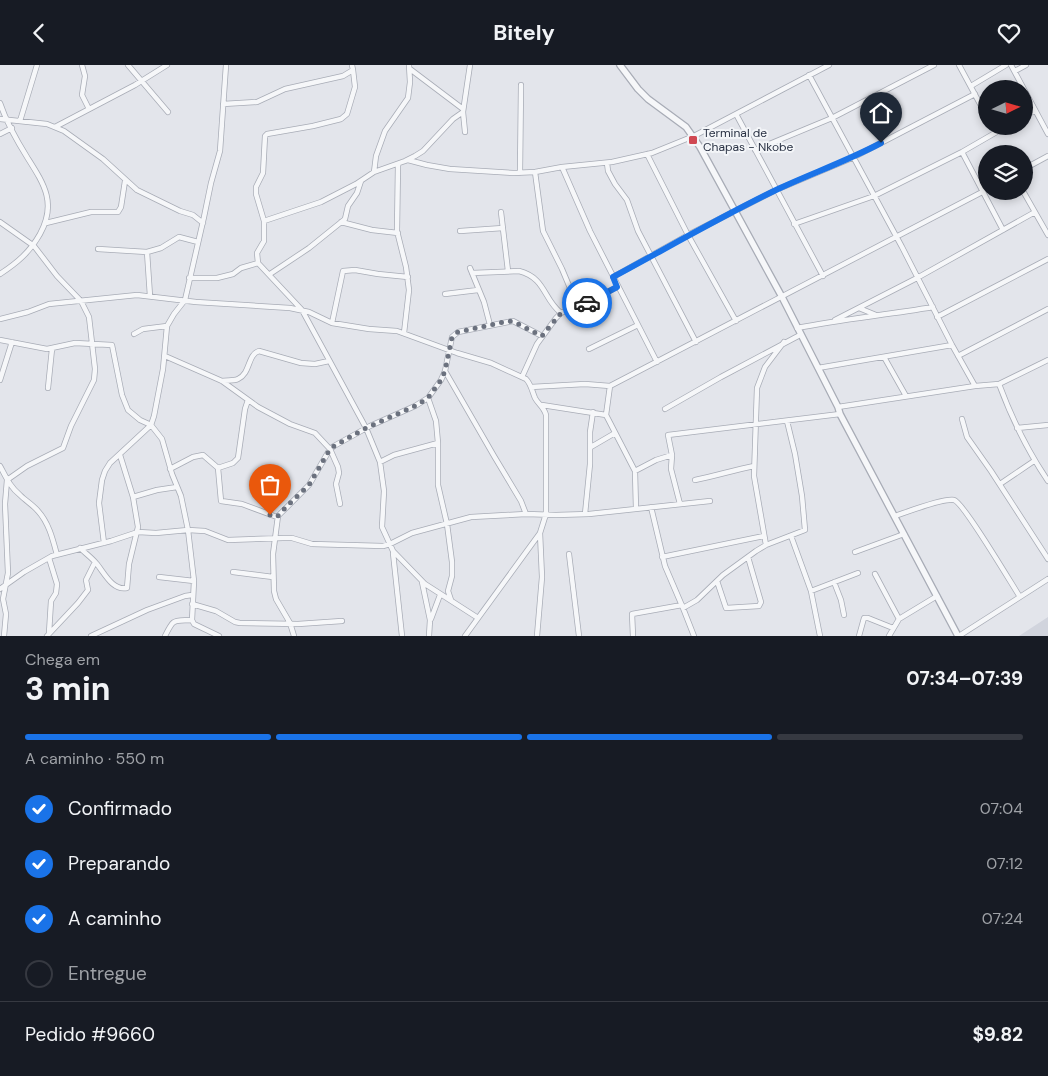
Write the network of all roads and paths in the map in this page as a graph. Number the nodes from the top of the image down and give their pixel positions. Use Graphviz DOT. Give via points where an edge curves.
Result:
graph roads {
  1 [pos="37,65"];
  2 [pos="82,65"];
  3 [pos="128,65"];
  4 [pos="167,65"];
  5 [pos="226,65"];
  6 [pos="470,65"];
  7 [pos="620,65"];
  8 [pos="829,65"];
  9 [pos="934,65"];
  10 [pos="959,65"];
  11 [pos="1006,65"];
  12 [pos="1011,65"];
  13 [pos="1026,65"];
  14 [pos="409,67"];
  15 [pos="353,68"];
  16 [pos="1014,71"];
  17 [pos="809,75"];
  18 [pos="142,80"];
  19 [pos="521,85"];
  20 [pos="970,86"];
  21 [pos="975,94"];
  22 [pos="978,100"];
  23 [pos="0,103"];
  24 [pos="223,104"];
  25 [pos="88,109"];
  26 [pos="463,111"];
  27 [pos="1035,111"];
  28 [pos="168,112"];
  29 [pos="736,114"];
  30 [pos="832,118"];
  31 [pos="0,119"];
  32 [pos="8,119"];
  33 [pos="20,121"];
  34 [pos="55,127"];
  35 [pos="12,128"];
  36 [pos="465,132"];
  37 [pos="0,134"];
  38 [pos="1048,134"];
  39 [pos="991,135"];
  40 [pos="694,136"];
  41 [pos="755,150"];
  42 [pos="962,152"];
  43 [pos="647,154"];
  44 [pos="1048,156"];
  45 [pos="852,158"];
  46 [pos="408,159"];
  47 [pos="398,163"];
  48 [pos="607,163"];
  49 [pos="1033,164"];
  50 [pos="562,167"];
  51 [pos="374,172"];
  52 [pos="535,172"];
  53 [pos="520,173"];
  54 [pos="978,178"];
  55 [pos="125,181"];
  56 [pos="361,181"];
  57 [pos="776,190"];
  58 [pos="978,194"];
  59 [pos="874,196"];
  60 [pos="990,200"];
  61 [pos="1028,200"];
  62 [pos="205,211"];
  63 [pos="736,211"];
  64 [pos="502,212"];
  65 [pos="1035,212"];
  66 [pos="193,215"];
  67 [pos="264,221"];
  68 [pos="0,222"];
  69 [pos="341,222"];
  70 [pos="46,223"];
  71 [pos="203,223"];
  72 [pos="794,224"];
  73 [pos="503,228"];
  74 [pos="1004,230"];
  75 [pos="460,231"];
  76 [pos="398,233"];
  77 [pos="688,235"];
  78 [pos="1048,235"];
  79 [pos="896,237"];
  80 [pos="198,242"];
  81 [pos="34,246"];
  82 [pos="98,249"];
  83 [pos="147,252"];
  84 [pos="652,256"];
  85 [pos="1048,259"];
  86 [pos="258,263"];
  87 [pos="508,271"];
  88 [pos="0,274"];
  89 [pos="270,275"];
  90 [pos="408,277"];
  91 [pos="613,277"];
  92 [pos="822,277"];
  93 [pos="189,278"];
  94 [pos="918,278"];
  95 [pos="617,287"];
  96 [pos="478,289"];
  97 [pos="445,294"];
  98 [pos="150,297"];
  99 [pos="782,297"];
  100 [pos="185,300"];
  101 [pos="81,301"];
  102 [pos="578,307"];
  103 [pos="933,307"];
  104 [pos="859,308"];
  105 [pos="1048,309"];
  106 [pos="302,310"];
  107 [pos="561,313"];
  108 [pos="878,316"];
  109 [pos="937,317"];
  110 [pos="0,319"];
  111 [pos="835,320"];
  112 [pos="736,321"];
  113 [pos="332,323"];
  114 [pos="490,325"];
  115 [pos="638,325"];
  116 [pos="168,327"];
  117 [pos="797,328"];
  118 [pos="404,333"];
  119 [pos="134,334"];
  120 [pos="800,335"];
  121 [pos="542,336"];
  122 [pos="0,340"];
  123 [pos="12,342"];
  124 [pos="696,342"];
  125 [pos="784,342"];
  126 [pos="91,345"];
  127 [pos="952,345"];
  128 [pos="52,349"];
  129 [pos="449,349"];
  130 [pos="589,349"];
  131 [pos="457,353"];
  132 [pos="165,356"];
  133 [pos="884,357"];
  134 [pos="958,357"];
  135 [pos="448,359"];
  136 [pos="1048,360"];
  137 [pos="329,361"];
  138 [pos="657,362"];
  139 [pos="818,368"];
  140 [pos="445,371"];
  141 [pos="522,377"];
  142 [pos="0,380"];
  143 [pos="222,381"];
  144 [pos="999,384"];
  145 [pos="610,386"];
  146 [pos="975,386"];
  147 [pos="531,387"];
  148 [pos="48,388"];
  149 [pos="906,396"];
  150 [pos="428,398"];
  151 [pos="248,400"];
  152 [pos="542,405"];
  153 [pos="838,407"];
  154 [pos="665,409"];
  155 [pos="593,413"];
  156 [pos="840,414"];
  157 [pos="606,415"];
  158 [pos="962,419"];
  159 [pos="787,421"];
  160 [pos="150,425"];
  161 [pos="755,425"];
  162 [pos="1048,425"];
  163 [pos="366,428"];
  164 [pos="1017,428"];
  165 [pos="614,433"];
  166 [pos="438,443"];
  167 [pos="591,447"];
  168 [pos="330,449"];
  169 [pos="120,455"];
  170 [pos="672,455"];
  171 [pos="1034,461"];
  172 [pos="380,462"];
  173 [pos="0,466"];
  174 [pos="754,466"];
  175 [pos="218,468"];
  176 [pos="170,469"];
  177 [pos="635,471"];
  178 [pos="6,480"];
  179 [pos="695,480"];
  180 [pos="1048,481"];
  181 [pos="1000,484"];
  182 [pos="177,487"];
  183 [pos="133,497"];
  184 [pos="710,501"];
  185 [pos="340,503"];
  186 [pos="680,504"];
  187 [pos="651,507"];
  188 [pos="636,509"];
  189 [pos="526,513"];
  190 [pos="546,514"];
  191 [pos="585,514"];
  192 [pos="895,516"];
  193 [pos="277,517"];
  194 [pos="447,524"];
  195 [pos="188,530"];
  196 [pos="138,532"];
  197 [pos="540,533"];
  198 [pos="904,534"];
  199 [pos="764,536"];
  200 [pos="791,536"];
  201 [pos="275,538"];
  202 [pos="104,543"];
  203 [pos="390,544"];
  204 [pos="766,545"];
  205 [pos="80,548"];
  206 [pos="392,551"];
  207 [pos="855,552"];
  208 [pos="569,554"];
  209 [pos="57,555"];
  210 [pos="662,557"];
  211 [pos="748,557"];
  212 [pos="49,558"];
  213 [pos="1048,559"];
  214 [pos="94,561"];
  215 [pos="232,572"];
  216 [pos="858,573"];
  217 [pos="875,575"];
  218 [pos="159,577"];
  219 [pos="273,577"];
  220 [pos="1048,579"];
  221 [pos="194,581"];
  222 [pos="422,581"];
  223 [pos="717,581"];
  224 [pos="834,582"];
  225 [pos="6,585"];
  226 [pos="0,589"];
  227 [pos="448,591"];
  228 [pos="811,591"];
  229 [pos="192,595"];
  230 [pos="440,595"];
  231 [pos="937,596"];
  232 [pos="1020,597"];
  233 [pos="451,601"];
  234 [pos="192,604"];
  235 [pos="683,606"];
  236 [pos="844,615"];
  237 [pos="478,618"];
  238 [pos="899,619"];
  239 [pos="192,620"];
  240 [pos="430,620"];
  241 [pos="342,621"];
  242 [pos="290,623"];
  243 [pos="893,628"];
  244 [pos="48,635"];
  245 [pos="4,636"];
  246 [pos="91,636"];
  247 [pos="165,636"];
  248 [pos="219,636"];
  249 [pos="294,636"];
  250 [pos="402,636"];
  251 [pos="429,636"];
  252 [pos="464,636"];
  253 [pos="537,636"];
  254 [pos="579,636"];
  255 [pos="633,636"];
  256 [pos="694,636"];
  257 [pos="820,636"];
  258 [pos="859,636"];
  259 [pos="889,636"];
  260 [pos="959,636"];
  1 -- 33 [label="street"];
  2 -- 25 [label="street" via="85,76 82,95"];
  3 -- 18 [label="street"];
  4 -- 18 [label="street"];
  5 -- 24 [label="street"];
  6 -- 26 [label="street"];
  7 -- 40 [label="street" via="648,99"];
  8 -- 17 [label="street"];
  9 -- 30 [label="street"];
  10 -- 20 [label="street"];
  11 -- 20 [label="street"];
  12 -- 16 [label="street"];
  13 -- 16 [label="street"];
  14 -- 26 [label="street"];
  14 -- 51 [label="street" via="408,98 385,131"];
  15 -- 24 [label="street" via="344,76 285,89 257,102"];
  15 -- 67 [label="street" via="355,87 342,119 265,136 263,173 256,187"];
  16 -- 27 [label="street"];
  17 -- 29 [label="street"];
  17 -- 30 [label="street"];
  18 -- 25 [label="street"];
  18 -- 28 [label="street"];
  19 -- 53 [label="street"];
  20 -- 21 [label="street"];
  21 -- 22 [label="street"];
  21 -- 45 [label="street"];
  23 -- 32 [label="street"];
  24 -- 62 [label="street" via="220,151"];
  25 -- 34 [label="street"];
  26 -- 36 [label="street"];
  26 -- 46 [label="street" via="423,151"];
  27 -- 38 [label="street"];
  29 -- 40 [label="street"];
  29 -- 41 [label="street"];
  30 -- 41 [label="street"];
  30 -- 45 [label="street"];
  31 -- 32 [label="street"];
  32 -- 33 [label="street"];
  32 -- 35 [label="street"];
  33 -- 34 [label="street"];
  34 -- 55 [label="street" via="103,159"];
  35 -- 37 [label="street"];
  35 -- 70 [label="street" via="44,186 49,213"];
  39 -- 42 [label="street"];
  40 -- 43 [label="street"];
  40 -- 63 [label="street"];
  41 -- 57 [label="street"];
  42 -- 54 [label="street"];
  42 -- 59 [label="street"];
  43 -- 48 [label="street"];
  43 -- 77 [label="street"];
  44 -- 49 [label="street"];
  45 -- 57 [label="street"];
  45 -- 59 [label="street"];
  46 -- 47 [label="street"];
  46 -- 53 [label="street" via="450,169"];
  47 -- 51 [label="street"];
  47 -- 76 [label="street"];
  48 -- 50 [label="street"];
  48 -- 84 [label="street" via="608,171 627,200 638,231"];
  50 -- 52 [label="street"];
  50 -- 91 [label="street"];
  51 -- 56 [label="street"];
  52 -- 53 [label="street"];
  52 -- 102 [label="street" via="543,231"];
  55 -- 66 [label="street" via="150,197"];
  55 -- 70 [label="street" via="118,212 90,212"];
  56 -- 67 [label="street" via="321,201"];
  56 -- 69 [label="street"];
  57 -- 63 [label="street"];
  57 -- 72 [label="street"];
  58 -- 79 [label="street"];
  59 -- 72 [label="street"];
  59 -- 79 [label="street"];
  60 -- 74 [label="street"];
  61 -- 65 [label="street"];
  62 -- 66 [label="street"];
  62 -- 71 [label="street"];
  63 -- 77 [label="street"];
  63 -- 99 [label="street"];
  64 -- 73 [label="street"];
  65 -- 74 [label="street"];
  65 -- 78 [label="street"];
  66 -- 71 [label="street"];
  67 -- 86 [label="street" via="264,241 257,255"];
  68 -- 81 [label="street"];
  69 -- 76 [label="street"];
  69 -- 89 [label="street"];
  70 -- 81 [label="street"];
  71 -- 80 [label="street"];
  72 -- 92 [label="street"];
  73 -- 75 [label="street"];
  73 -- 87 [label="street"];
  74 -- 94 [label="street"];
  76 -- 90 [label="street"];
  77 -- 84 [label="street"];
  77 -- 112 [label="street"];
  79 -- 92 [label="street"];
  79 -- 94 [label="street"];
  80 -- 83 [label="street" via="179,237"];
  80 -- 93 [label="street"];
  81 -- 88 [label="street" via="18,263"];
  81 -- 101 [label="street"];
  82 -- 83 [label="street"];
  83 -- 98 [label="street"];
  84 -- 91 [label="street"];
  84 -- 124 [label="street"];
  85 -- 109 [label="street"];
  86 -- 89 [label="street"];
  86 -- 93 [label="street" via="217,278"];
  87 -- 96 [label="street" via="471,271"];
  87 -- 107 [label="street" via="524,272 541,284 551,304"];
  89 -- 106 [label="street"];
  90 -- 113 [label="street" via="343,271"];
  90 -- 118 [label="street"];
  91 -- 95 [label="street"];
  92 -- 99 [label="street"];
  93 -- 100 [label="street"];
  94 -- 103 [label="street"];
  94 -- 104 [label="street"];
  95 -- 102 [label="street"];
  95 -- 115 [label="street"];
  96 -- 97 [label="street"];
  96 -- 114 [label="street"];
  98 -- 100 [label="street"];
  98 -- 101 [label="street" via="129,295"];
  99 -- 112 [label="street"];
  99 -- 117 [label="street"];
  100 -- 106 [label="street"];
  100 -- 116 [label="street"];
  101 -- 110 [label="street" via="49,304"];
  101 -- 126 [label="street" via="89,317"];
  102 -- 107 [label="street"];
  103 -- 108 [label="street"];
  103 -- 109 [label="street"];
  104 -- 108 [label="street"];
  104 -- 111 [label="street"];
  105 -- 134 [label="street"];
  106 -- 113 [label="street"];
  106 -- 137 [label="street"];
  107 -- 121 [label="street"];
  108 -- 111 [label="street"];
  109 -- 127 [label="street"];
  111 -- 117 [label="street"];
  112 -- 124 [label="street"];
  113 -- 118 [label="street"];
  114 -- 121 [label="street" via="513,321"];
  114 -- 129 [label="street" via="458,332 452,337"];
  115 -- 130 [label="street"];
  115 -- 138 [label="street"];
  116 -- 119 [label="street" via="143,329"];
  116 -- 132 [label="street"];
  117 -- 120 [label="street"];
  118 -- 129 [label="street"];
  120 -- 125 [label="street"];
  120 -- 139 [label="street"];
  121 -- 141 [label="street"];
  122 -- 123 [label="street"];
  123 -- 128 [label="street"];
  123 -- 142 [label="street"];
  124 -- 138 [label="street"];
  125 -- 154 [label="street"];
  125 -- 161 [label="street" via="758,382"];
  126 -- 128 [label="street" via="68,344"];
  126 -- 160 [label="street" via="112,345 128,410"];
  126 -- 178 [label="street" via="94,380 63,447"];
  127 -- 133 [label="street"];
  127 -- 134 [label="street"];
  128 -- 148 [label="street"];
  129 -- 131 [label="street"];
  129 -- 135 [label="street"];
  131 -- 135 [label="street"];
  131 -- 141 [label="street"];
  132 -- 143 [label="street"];
  132 -- 160 [label="street" via="158,400"];
  133 -- 139 [label="street"];
  133 -- 149 [label="street"];
  134 -- 146 [label="street"];
  135 -- 140 [label="street"];
  136 -- 144 [label="street"];
  137 -- 143 [label="street" via="301,363 259,351 253,355 240,378"];
  137 -- 163 [label="street"];
  138 -- 145 [label="street"];
  139 -- 153 [label="street"];
  140 -- 150 [label="street"];
  140 -- 189 [label="street"];
  141 -- 147 [label="street"];
  143 -- 151 [label="street"];
  144 -- 146 [label="street"];
  144 -- 164 [label="street"];
  145 -- 147 [label="street"];
  145 -- 157 [label="street"];
  146 -- 149 [label="street"];
  147 -- 152 [label="street" via="536,400"];
  149 -- 153 [label="street"];
  150 -- 163 [label="street"];
  150 -- 166 [label="street" via="435,417"];
  151 -- 168 [label="street" via="315,433"];
  151 -- 175 [label="street" via="238,458"];
  152 -- 155 [label="street"];
  152 -- 190 [label="street" via="547,427"];
  153 -- 156 [label="street"];
  155 -- 157 [label="street"];
  155 -- 167 [label="street"];
  156 -- 159 [label="street"];
  156 -- 192 [label="street"];
  157 -- 165 [label="street"];
  158 -- 181 [label="street" via="967,437"];
  159 -- 161 [label="street"];
  159 -- 200 [label="street" via="806,528 802,533"];
  160 -- 169 [label="street"];
  160 -- 176 [label="street" via="162,439"];
  161 -- 170 [label="street" via="670,435"];
  161 -- 174 [label="street"];
  162 -- 164 [label="street"];
  163 -- 168 [label="street"];
  163 -- 172 [label="street"];
  164 -- 171 [label="street"];
  165 -- 167 [label="street"];
  165 -- 177 [label="street"];
  166 -- 172 [label="street"];
  166 -- 194 [label="street" via="438,485"];
  167 -- 191 [label="street"];
  168 -- 185 [label="street" via="339,470 336,484"];
  168 -- 193 [label="street" via="309,485"];
  169 -- 183 [label="street"];
  169 -- 202 [label="street" via="105,471 100,488"];
  170 -- 177 [label="street"];
  170 -- 186 [label="street" via="671,469"];
  171 -- 180 [label="street"];
  171 -- 181 [label="street"];
  172 -- 203 [label="street" via="384,491 382,527"];
  173 -- 178 [label="street"];
  174 -- 179 [label="street"];
  174 -- 199 [label="street"];
  175 -- 176 [label="street" via="206,456 200,455"];
  175 -- 193 [label="street" via="221,501 242,504"];
  176 -- 182 [label="street"];
  177 -- 188 [label="street"];
  178 -- 209 [label="street" via="38,510"];
  178 -- 225 [label="street"];
  181 -- 213 [label="street"];
  182 -- 183 [label="street"];
  182 -- 195 [label="street"];
  183 -- 196 [label="street"];
  184 -- 186 [label="street"];
  186 -- 187 [label="street"];
  187 -- 188 [label="street"];
  187 -- 210 [label="street"];
  188 -- 191 [label="street"];
  189 -- 190 [label="street"];
  189 -- 194 [label="street" via="471,517"];
  190 -- 191 [label="street"];
  190 -- 197 [label="street"];
  192 -- 198 [label="street"];
  192 -- 232 [label="street" via="941,501 950,499 958,502"];
  193 -- 201 [label="street"];
  194 -- 203 [label="street" via="412,533"];
  194 -- 227 [label="street" via="452,567"];
  195 -- 196 [label="street"];
  195 -- 201 [label="street" via="211,532 228,540"];
  195 -- 221 [label="street"];
  196 -- 202 [label="street"];
  196 -- 214 [label="street" via="127,588 111,582"];
  197 -- 237 [label="street"];
  197 -- 253 [label="street" via="542,577"];
  198 -- 207 [label="street"];
  198 -- 231 [label="street"];
  199 -- 204 [label="street"];
  199 -- 210 [label="street"];
  200 -- 204 [label="street"];
  200 -- 228 [label="street"];
  201 -- 203 [label="street" via="292,538 312,544"];
  201 -- 219 [label="street"];
  202 -- 205 [label="street"];
  203 -- 206 [label="street"];
  204 -- 211 [label="street"];
  205 -- 209 [label="street"];
  205 -- 214 [label="street"];
  206 -- 222 [label="street"];
  206 -- 250 [label="street"];
  208 -- 254 [label="street"];
  209 -- 212 [label="street"];
  210 -- 235 [label="street"];
  211 -- 223 [label="street"];
  211 -- 223 [label="street" via="761,602 759,606 726,609"];
  212 -- 225 [label="street"];
  212 -- 244 [label="street" via="57,584 51,601"];
  214 -- 244 [label="street" via="86,580 88,590"];
  215 -- 219 [label="street"];
  216 -- 224 [label="street"];
  217 -- 238 [label="street"];
  218 -- 221 [label="street"];
  219 -- 242 [label="street" via="276,599"];
  220 -- 232 [label="street"];
  221 -- 229 [label="street"];
  222 -- 230 [label="street"];
  222 -- 240 [label="street"];
  223 -- 235 [label="street" via="697,600"];
  224 -- 228 [label="street"];
  224 -- 236 [label="street"];
  225 -- 226 [label="street"];
  225 -- 245 [label="street"];
  227 -- 230 [label="street"];
  227 -- 233 [label="street"];
  228 -- 257 [label="street"];
  229 -- 234 [label="street"];
  229 -- 246 [label="street" via="147,610"];
  230 -- 233 [label="street"];
  230 -- 240 [label="street"];
  231 -- 238 [label="street"];
  231 -- 260 [label="street"];
  232 -- 260 [label="street"];
  233 -- 237 [label="street"];
  234 -- 239 [label="street"];
  234 -- 242 [label="street" via="240,623"];
  235 -- 255 [label="street" via="632,614"];
  235 -- 256 [label="street"];
  237 -- 252 [label="street"];
  238 -- 243 [label="street"];
  239 -- 247 [label="street" via="175,621"];
  239 -- 248 [label="street"];
  240 -- 251 [label="street"];
  241 -- 242 [label="street"];
  242 -- 249 [label="street"];
  243 -- 258 [label="street" via="864,618"];
  243 -- 259 [label="street"];
}
